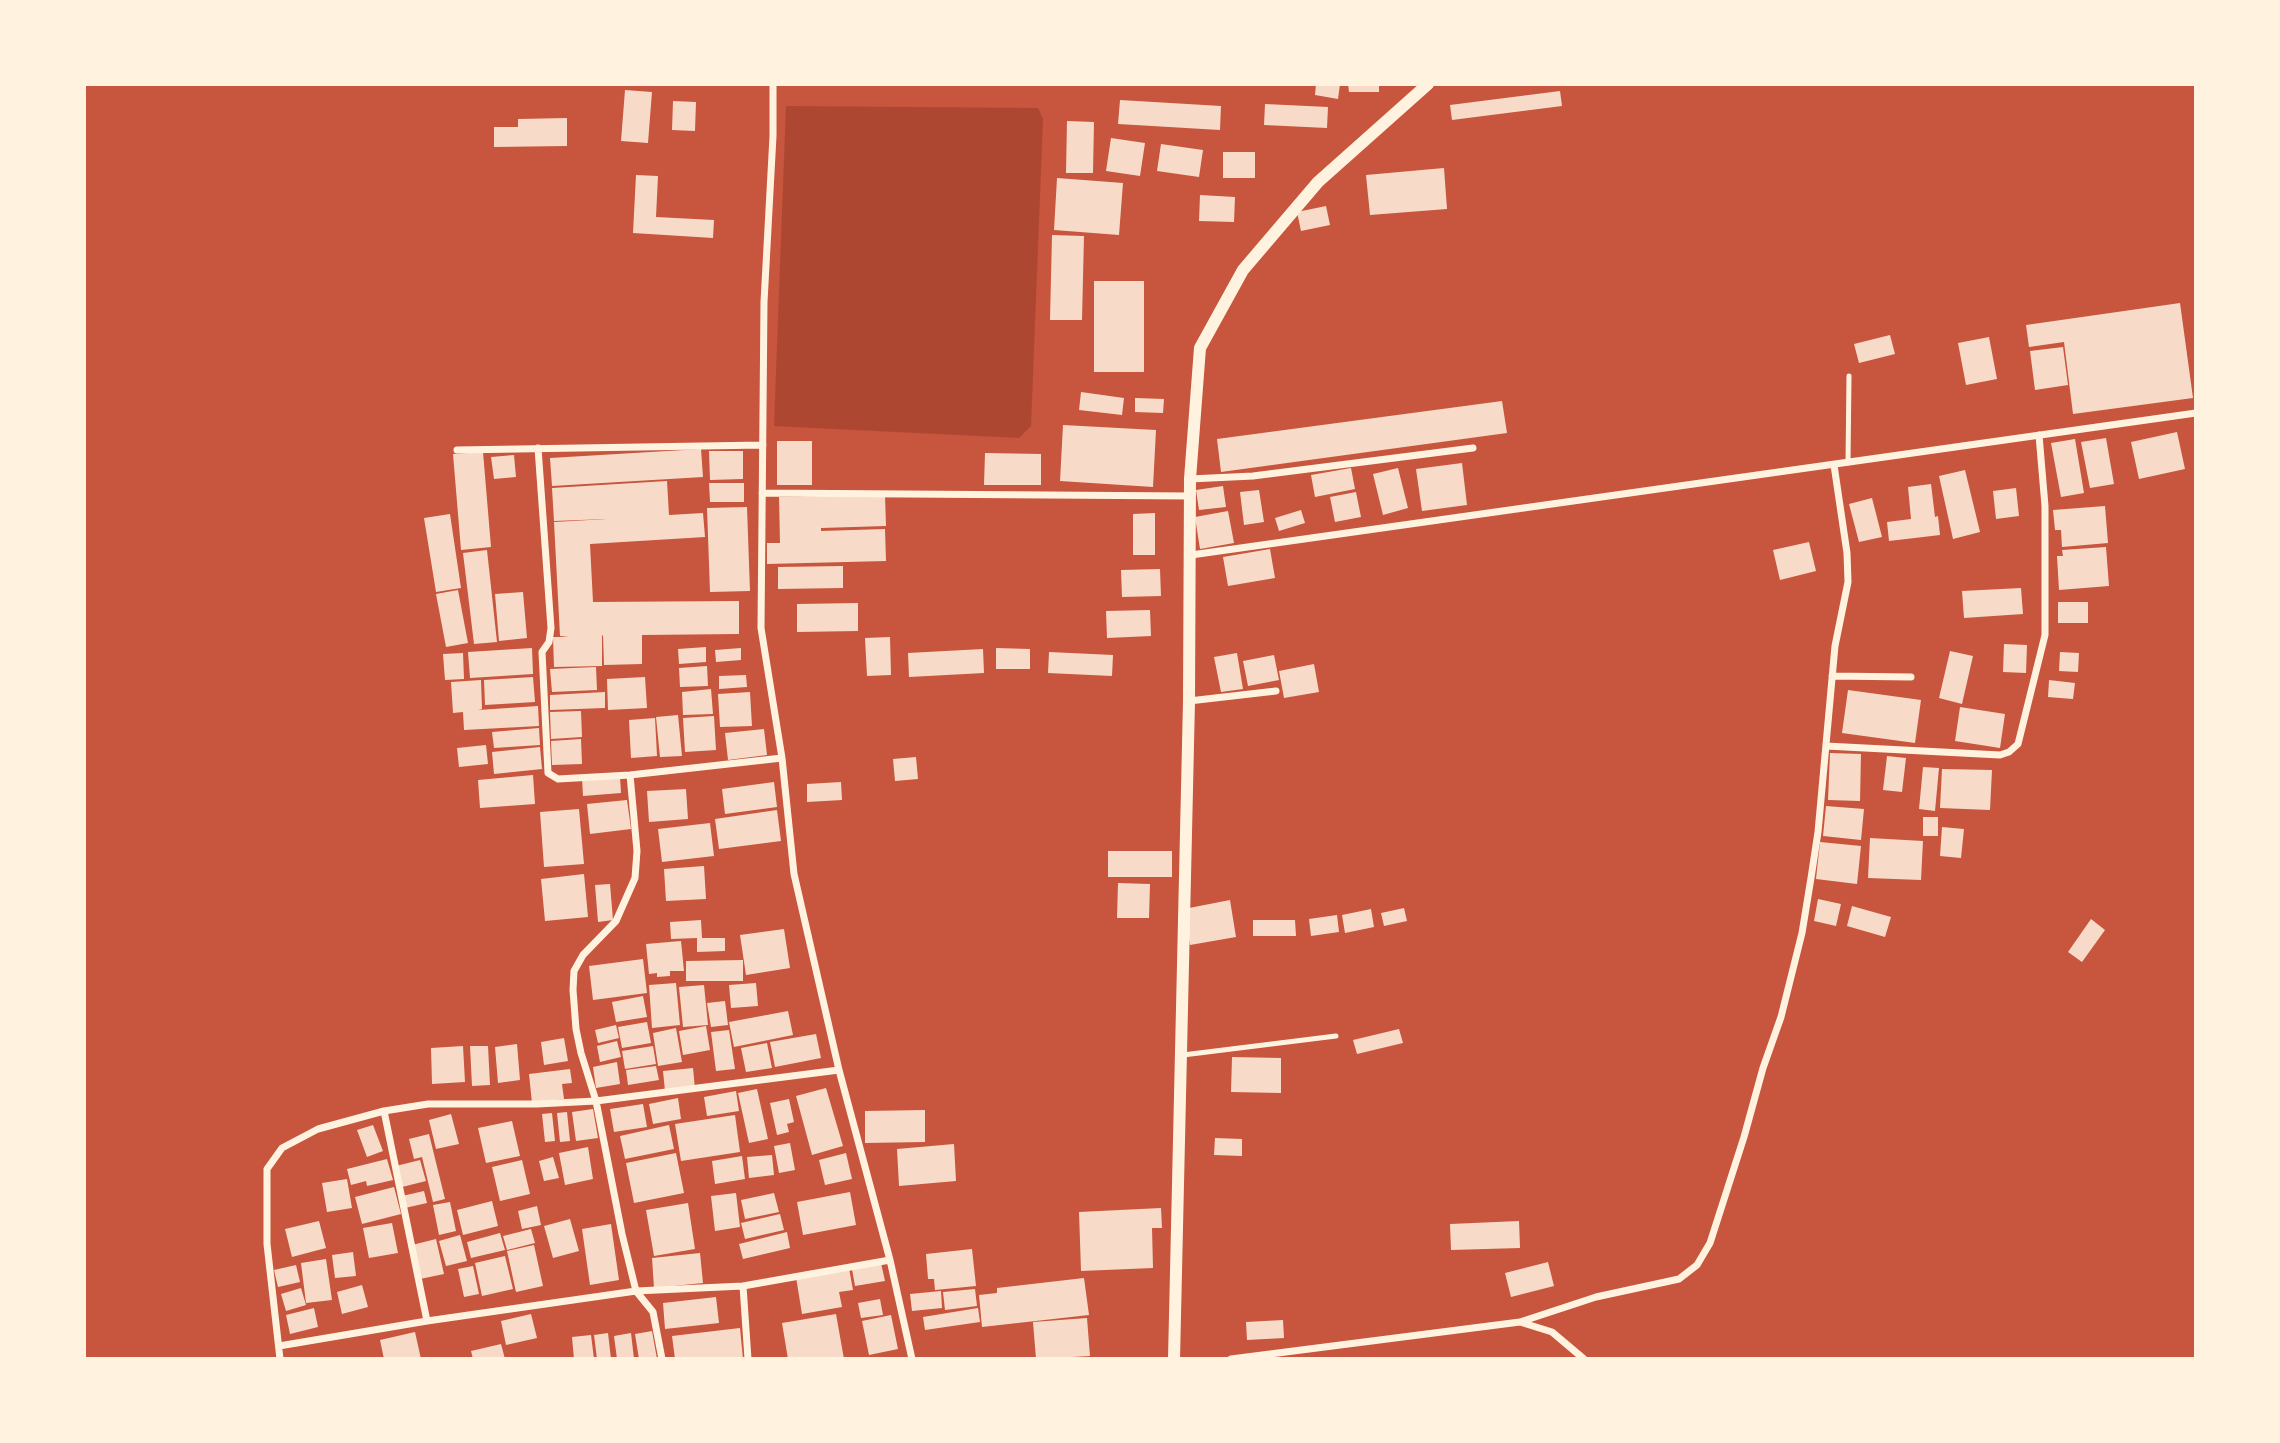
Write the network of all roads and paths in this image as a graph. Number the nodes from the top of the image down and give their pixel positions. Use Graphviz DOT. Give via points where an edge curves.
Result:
graph roads {
  1 [pos="773,84"];
  2 [pos="1428,84"];
  3 [pos="1849,376"];
  4 [pos="2196,413"];
  5 [pos="2039,435"];
  6 [pos="763,445"];
  7 [pos="1473,448"];
  8 [pos="538,449"];
  9 [pos="457,450"];
  10 [pos="1848,463"];
  11 [pos="1834,465"];
  12 [pos="1190,479"];
  13 [pos="762,493"];
  14 [pos="1191,496"];
  15 [pos="1191,555"];
  16 [pos="1832,676"];
  17 [pos="1912,677"];
  18 [pos="1276,691"];
  19 [pos="1189,701"];
  20 [pos="1826,746"];
  21 [pos="782,758"];
  22 [pos="630,775"];
  23 [pos="1336,1036"];
  24 [pos="1180,1056"];
  25 [pos="839,1070"];
  26 [pos="596,1101"];
  27 [pos="384,1111"];
  28 [pos="890,1260"];
  29 [pos="743,1286"];
  30 [pos="636,1291"];
  31 [pos="427,1321"];
  32 [pos="1520,1322"];
  33 [pos="279,1346"];
  34 [pos="280,1359"];
  35 [pos="662,1359"];
  36 [pos="748,1359"];
  37 [pos="912,1359"];
  38 [pos="1174,1359"];
  39 [pos="1231,1359"];
  40 [pos="1584,1359"];
  1 -- 6 [label="street"];
  2 -- 12 [label="street" via="1318,182 1243,270 1200,348"];
  3 -- 10 [label="lane"];
  4 -- 5 [label="street"];
  5 -- 10 [label="street"];
  5 -- 20 [label="street" via="2045,506 2045,635 2018,744 2000,755"];
  6 -- 8 [label="street"];
  6 -- 13 [label="street"];
  7 -- 12 [label="street" via="1253,476"];
  8 -- 9 [label="street"];
  8 -- 22 [label="street" via="551,628 542,652 548,773 558,779"];
  10 -- 11 [label="street"];
  11 -- 15 [label="street"];
  11 -- 16 [label="street" via="1848,582"];
  12 -- 14 [label="street"];
  13 -- 14 [label="street"];
  13 -- 21 [label="street" via="761,628"];
  14 -- 15 [label="street"];
  15 -- 19 [label="street"];
  16 -- 17 [label="street"];
  16 -- 20 [label="street"];
  18 -- 19 [label="street"];
  19 -- 24 [label="street"];
  20 -- 32 [label="street" via="1799,945 1782,1017 1710,1243 1697,1265 1679,1279 1596,1297"];
  21 -- 22 [label="street"];
  21 -- 25 [label="street" via="794,874"];
  22 -- 26 [label="street" via="635,878 616,921 574,971 576,1029"];
  23 -- 24 [label="lane"];
  24 -- 38 [label="street"];
  25 -- 26 [label="street"];
  25 -- 28 [label="street"];
  26 -- 27 [label="street" via="428,1104"];
  26 -- 30 [label="street"];
  27 -- 31 [label="street"];
  27 -- 33 [label="street" via="318,1129 282,1148 267,1169 267,1244"];
  28 -- 29 [label="street"];
  28 -- 37 [label="street"];
  29 -- 30 [label="street"];
  29 -- 36 [label="street"];
  30 -- 31 [label="street"];
  30 -- 35 [label="street" via="653,1312"];
  31 -- 33 [label="street"];
  32 -- 39 [label="street"];
  32 -- 40 [label="street" via="1552,1332"];
  33 -- 34 [label="street"];
}
